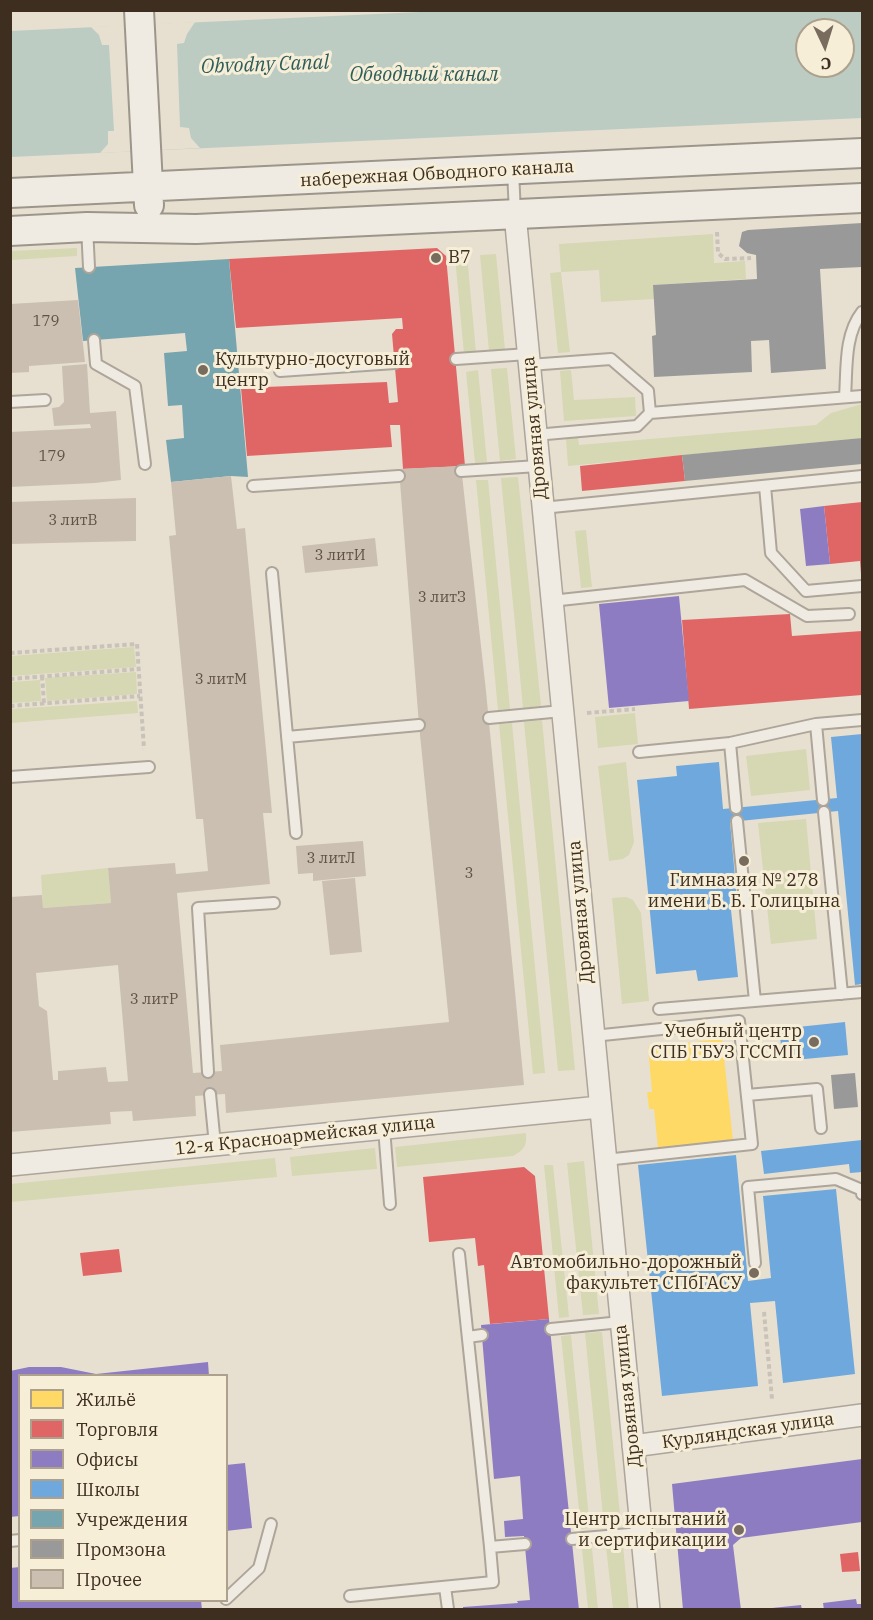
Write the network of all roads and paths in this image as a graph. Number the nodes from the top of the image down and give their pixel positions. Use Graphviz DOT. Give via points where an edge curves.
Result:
graph roads {
  1 [pos="139,18"];
  2 [pos="862,153"];
  3 [pos="513,170"];
  4 [pos="148,188"];
  5 [pos="10,193"];
  6 [pos="862,198"];
  7 [pos="515,214"];
  8 [pos="716,226"];
  9 [pos="87,227"];
  10 [pos="150,228"];
  11 [pos="10,231"];
  12 [pos="751,258"];
  13 [pos="89,267"];
  14 [pos="862,312"];
  15 [pos="94,340"];
  16 [pos="456,359"];
  17 [pos="528,359"];
  18 [pos="395,363"];
  19 [pos="280,370"];
  20 [pos="862,396"];
  21 [pos="845,397"];
  22 [pos="45,400"];
  23 [pos="10,402"];
  24 [pos="650,413"];
  25 [pos="535,435"];
  26 [pos="145,464"];
  27 [pos="538,466"];
  28 [pos="461,471"];
  29 [pos="399,476"];
  30 [pos="862,476"];
  31 [pos="253,486"];
  32 [pos="765,486"];
  33 [pos="542,508"];
  34 [pos="272,573"];
  35 [pos="862,586"];
  36 [pos="551,601"];
  37 [pos="849,614"];
  38 [pos="10,653"];
  39 [pos="139,669"];
  40 [pos="42,676"];
  41 [pos="10,679"];
  42 [pos="140,696"];
  43 [pos="44,703"];
  44 [pos="10,706"];
  45 [pos="635,709"];
  46 [pos="562,711"];
  47 [pos="587,713"];
  48 [pos="489,718"];
  49 [pos="862,720"];
  50 [pos="816,724"];
  51 [pos="419,725"];
  52 [pos="287,737"];
  53 [pos="730,743"];
  54 [pos="639,752"];
  55 [pos="147,767"];
  56 [pos="10,777"];
  57 [pos="823,800"];
  58 [pos="736,808"];
  59 [pos="824,812"];
  60 [pos="737,821"];
  61 [pos="296,833"];
  62 [pos="274,903"];
  63 [pos="862,992"];
  64 [pos="842,994"];
  65 [pos="754,1001"];
  66 [pos="659,1009"];
  67 [pos="593,1036"];
  68 [pos="208,1072"];
  69 [pos="210,1094"];
  70 [pos="747,1095"];
  71 [pos="600,1107"];
  72 [pos="384,1128"];
  73 [pos="821,1128"];
  74 [pos="215,1145"];
  75 [pos="605,1160"];
  76 [pos="10,1165"];
  77 [pos="862,1194"];
  78 [pos="390,1204"];
  79 [pos="459,1254"];
  80 [pos="755,1263"];
  81 [pos="764,1312"];
  82 [pos="621,1322"];
  83 [pos="551,1329"];
  84 [pos="482,1335"];
  85 [pos="468,1337"];
  86 [pos="772,1399"];
  87 [pos="862,1415"];
  88 [pos="633,1446"];
  89 [pos="271,1524"];
  90 [pos="641,1533"];
  91 [pos="572,1539"];
  92 [pos="525,1544"];
  93 [pos="490,1547"];
  94 [pos="446,1587"];
  95 [pos="350,1596"];
  96 [pos="228,1598"];
  97 [pos="448,1609"];
  98 [pos="649,1610"];
  1 -- 4 [label="street"];
  2 -- 3 [label="street, набережная Обводного канала"];
  3 -- 4 [label="street, набережная Обводного канала"];
  3 -- 7 [label="lane"];
  4 -- 5 [label="street, набережная Обводного канала"];
  4 -- 10 [label="street"];
  6 -- 7 [label="street"];
  7 -- 10 [label="street"];
  7 -- 17 [label="street, Дровяная улица"];
  8 -- 12 [label="path" via="718,253 724,259"];
  9 -- 10 [label="street"];
  9 -- 11 [label="street"];
  9 -- 13 [label="lane"];
  14 -- 21 [label="lane" via="848,345"];
  15 -- 26 [label="lane" via="96,364 135,386"];
  16 -- 17 [label="lane"];
  17 -- 24 [label="lane" via="611,359 648,391"];
  17 -- 25 [label="street, Дровяная улица"];
  18 -- 19 [label="lane"];
  20 -- 21 [label="lane"];
  21 -- 24 [label="lane"];
  22 -- 23 [label="lane"];
  24 -- 25 [label="lane" via="637,426"];
  25 -- 27 [label="street, Дровяная улица"];
  27 -- 28 [label="lane"];
  27 -- 33 [label="street, Дровяная улица"];
  29 -- 31 [label="lane"];
  30 -- 32 [label="lane"];
  32 -- 33 [label="lane"];
  32 -- 35 [label="lane" via="771,554 806,591"];
  33 -- 36 [label="street, Дровяная улица"];
  34 -- 52 [label="lane"];
  36 -- 37 [label="lane" via="745,580 807,616"];
  36 -- 46 [label="street, Дровяная улица"];
  38 -- 39 [label="path" via="137,644"];
  39 -- 40 [label="path"];
  39 -- 42 [label="path"];
  40 -- 41 [label="path"];
  40 -- 43 [label="path"];
  42 -- 43 [label="path"];
  42 -- 55 [label="path"];
  43 -- 44 [label="path"];
  45 -- 47 [label="path"];
  46 -- 48 [label="lane"];
  46 -- 67 [label="street, Дровяная улица"];
  49 -- 50 [label="lane"];
  50 -- 53 [label="lane"];
  50 -- 57 [label="lane"];
  51 -- 52 [label="lane"];
  52 -- 61 [label="lane"];
  53 -- 54 [label="lane"];
  53 -- 58 [label="lane"];
  55 -- 56 [label="lane"];
  59 -- 64 [label="lane"];
  60 -- 65 [label="lane"];
  62 -- 68 [label="lane" via="198,908"];
  63 -- 64 [label="lane"];
  64 -- 65 [label="lane"];
  65 -- 66 [label="lane"];
  67 -- 70 [label="lane" via="739,1022"];
  67 -- 71 [label="street, Дровяная улица"];
  69 -- 74 [label="lane"];
  70 -- 73 [label="lane" via="817,1089"];
  70 -- 75 [label="lane" via="752,1144"];
  71 -- 72 [label="street, 12-я Красноармейская улица"];
  71 -- 75 [label="street, Дровяная улица"];
  72 -- 74 [label="street, 12-я Красноармейская улица"];
  72 -- 78 [label="lane"];
  74 -- 76 [label="street, 12-я Красноармейская улица"];
  75 -- 82 [label="street, Дровяная улица"];
  77 -- 80 [label="lane" via="862,1190 836,1179 748,1188"];
  79 -- 85 [label="lane"];
  81 -- 86 [label="path"];
  82 -- 83 [label="lane"];
  82 -- 88 [label="street, Дровяная улица"];
  84 -- 85 [label="lane"];
  85 -- 93 [label="lane"];
  87 -- 88 [label="street, Курляндская улица"];
  88 -- 90 [label="street, Дровяная улица"];
  89 -- 96 [label="lane" via="259,1568"];
  90 -- 91 [label="lane"];
  90 -- 98 [label="street, Дровяная улица"];
  92 -- 93 [label="lane"];
  93 -- 94 [label="lane" via="494,1582"];
  94 -- 95 [label="lane"];
  94 -- 97 [label="lane"];
}
